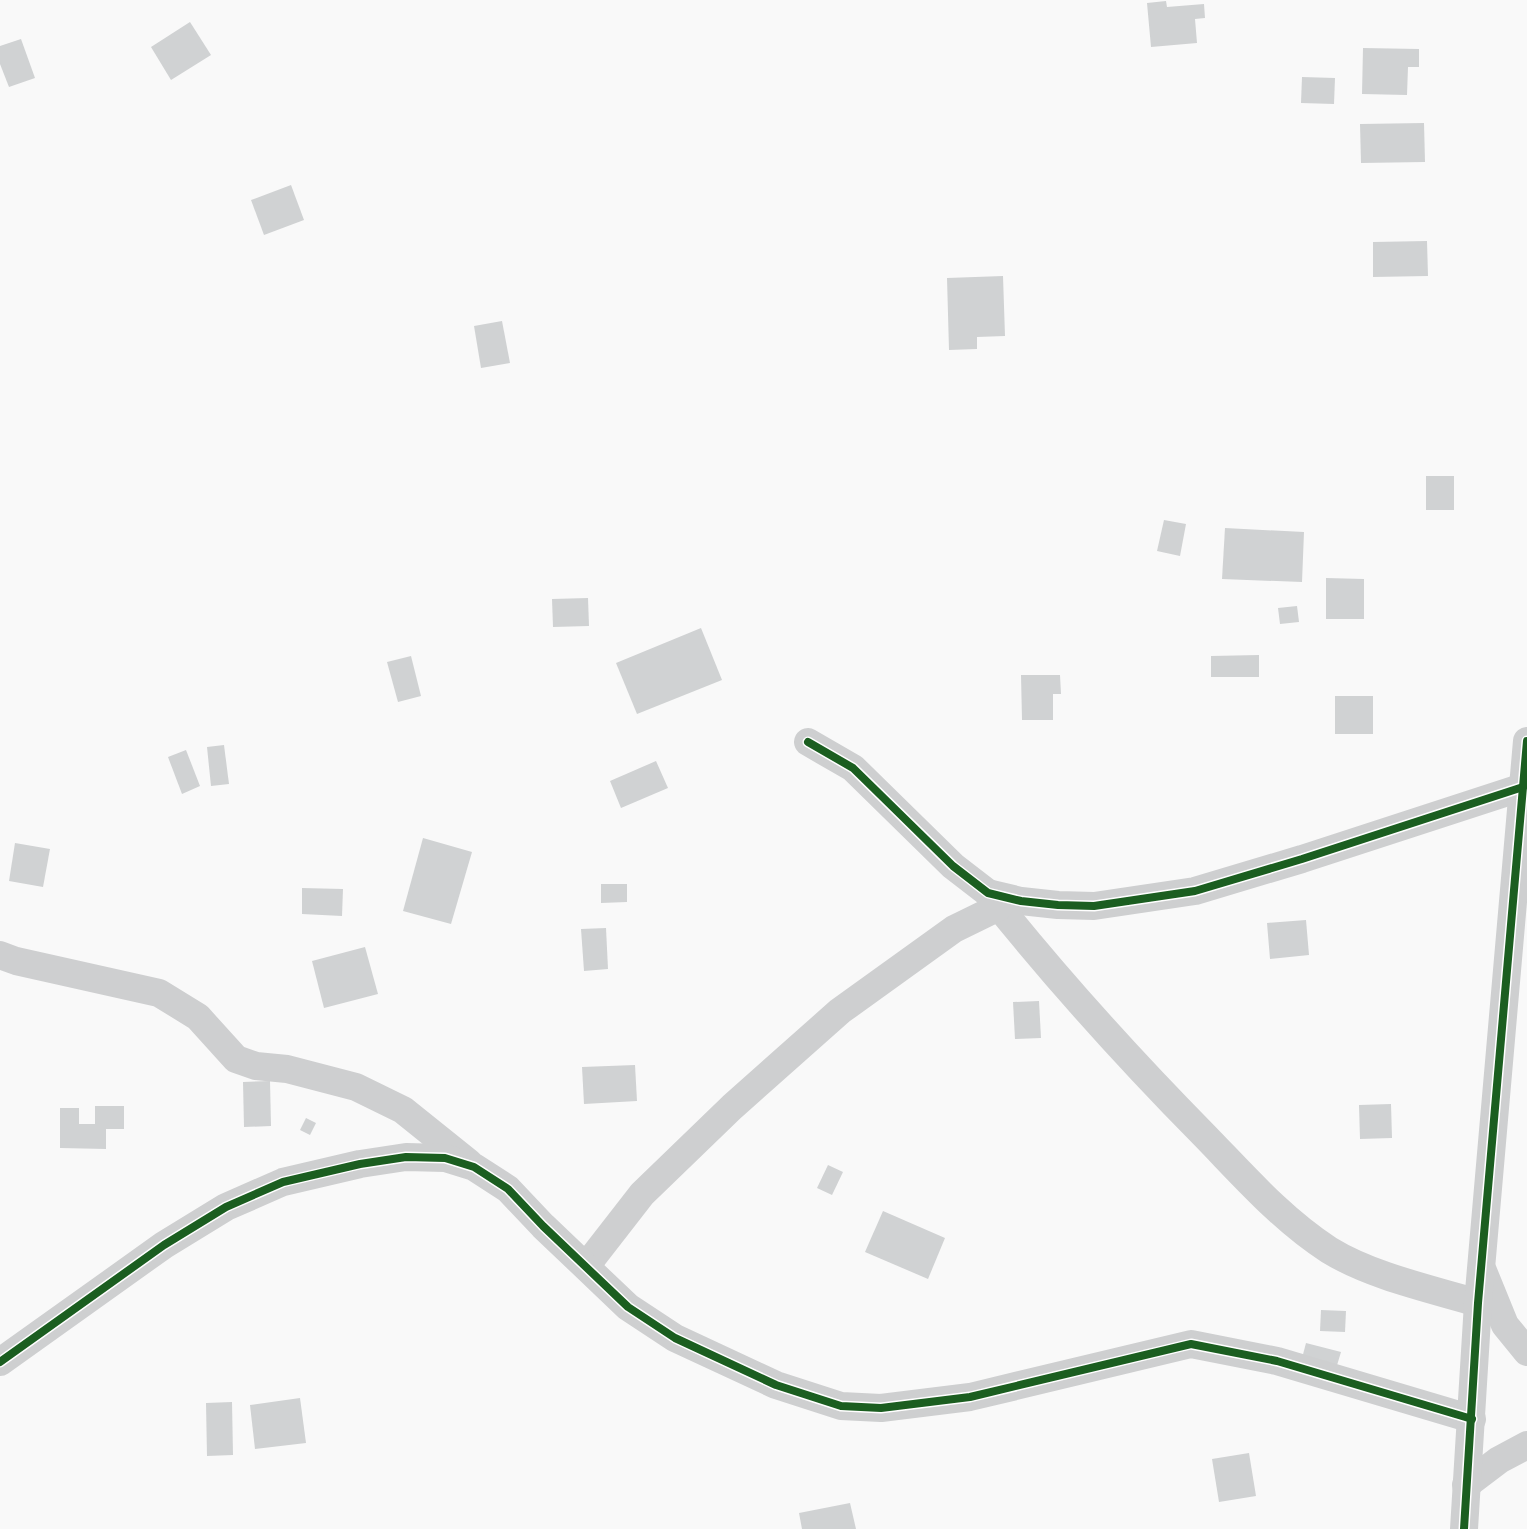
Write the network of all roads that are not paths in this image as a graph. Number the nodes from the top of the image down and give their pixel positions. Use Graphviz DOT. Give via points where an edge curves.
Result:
graph roads {
  1 [pos="1527,741"];
  2 [pos="808,742"];
  3 [pos="1523,788"];
  4 [pos="993,900"];
  5 [pos="0,954"];
  6 [pos="474,1167"];
  7 [pos="586,1266"];
  8 [pos="1482,1268"];
  9 [pos="1478,1303"];
  10 [pos="1527,1352"];
  11 [pos="0,1362"];
  12 [pos="1472,1419"];
  13 [pos="1527,1445"];
  14 [pos="1466,1485"];
  15 [pos="1464,1529"];
  1 -- 3 [label="street"];
  2 -- 4 [label="street" via="853,768 953,866"];
  3 -- 4 [label="street" via="1195,891 1094,906"];
  3 -- 8 [label="street"];
  4 -- 7 [label="street" via="840,1011 732,1107 642,1194"];
  4 -- 9 [label="street" via="1125,1054 1296,1226 1330,1250 1363,1266"];
  5 -- 6 [label="street" via="16,961 158,993 198,1017 236,1059 356,1087 403,1110"];
  6 -- 7 [label="street" via="508,1189"];
  6 -- 11 [label="street" via="445,1158 406,1157 283,1182 226,1207 164,1244"];
  7 -- 12 [label="street" via="628,1307 675,1338 776,1385 842,1406 881,1408 970,1397 1191,1344 1277,1361"];
  8 -- 9 [label="street"];
  8 -- 10 [label="street" via="1504,1324"];
  9 -- 12 [label="street"];
  12 -- 14 [label="street"];
  13 -- 14 [label="street" via="1499,1460"];
  14 -- 15 [label="street"];
}
